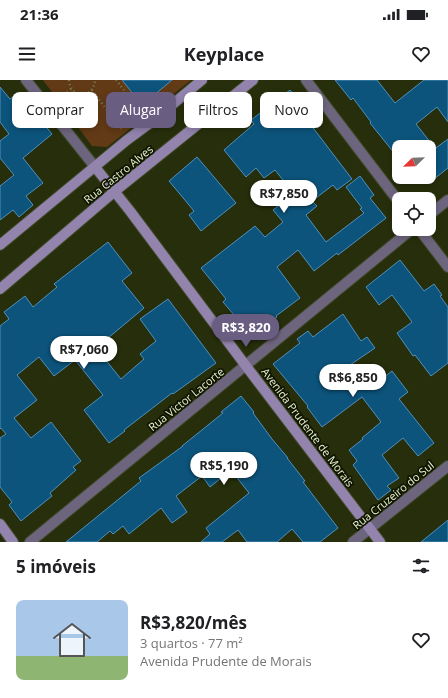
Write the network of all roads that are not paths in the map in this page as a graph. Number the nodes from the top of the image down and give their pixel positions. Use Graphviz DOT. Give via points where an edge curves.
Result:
graph roads {
  1 [pos="26,80"];
  2 [pos="202,80"];
  3 [pos="253,80"];
  4 [pos="306,80"];
  5 [pos="95,167"];
  6 [pos="115,191"];
  7 [pos="392,193"];
  8 [pos="448,200"];
  9 [pos="436,209"];
  10 [pos="404,236"];
  11 [pos="424,236"];
  12 [pos="0,245"];
  13 [pos="448,267"];
  14 [pos="0,288"];
  15 [pos="246,366"];
  16 [pos="448,466"];
  17 [pos="0,524"];
  18 [pos="370,528"];
  19 [pos="14,542"];
  20 [pos="30,542"];
  21 [pos="353,542"];
  22 [pos="380,542"];
  1 -- 5 [label="street, Avenida Prudente de Morais"];
  2 -- 5 [label="main road, Rua Castro Alves"];
  3 -- 6 [label="main road, Rua Castro Alves"];
  4 -- 7 [label="street"];
  5 -- 6 [label="main road, Avenida Prudente de Morais"];
  5 -- 12 [label="main road, Rua Castro Alves"];
  6 -- 14 [label="main road, Rua Castro Alves"];
  6 -- 15 [label="main road, Avenida Prudente de Morais"];
  8 -- 9 [label="street"];
  10 -- 15 [label="street, Rua Victor Lacorte"];
  11 -- 13 [label="street"];
  15 -- 18 [label="main road, Avenida Prudente de Morais"];
  15 -- 20 [label="street, Rua Victor Lacorte"];
  16 -- 18 [label="street, Rua Cruzeiro do Sul"];
  17 -- 19 [label="main road"];
  18 -- 21 [label="street, Rua Cruzeiro do Sul"];
  18 -- 22 [label="main road, Avenida Prudente de Morais"];
}
